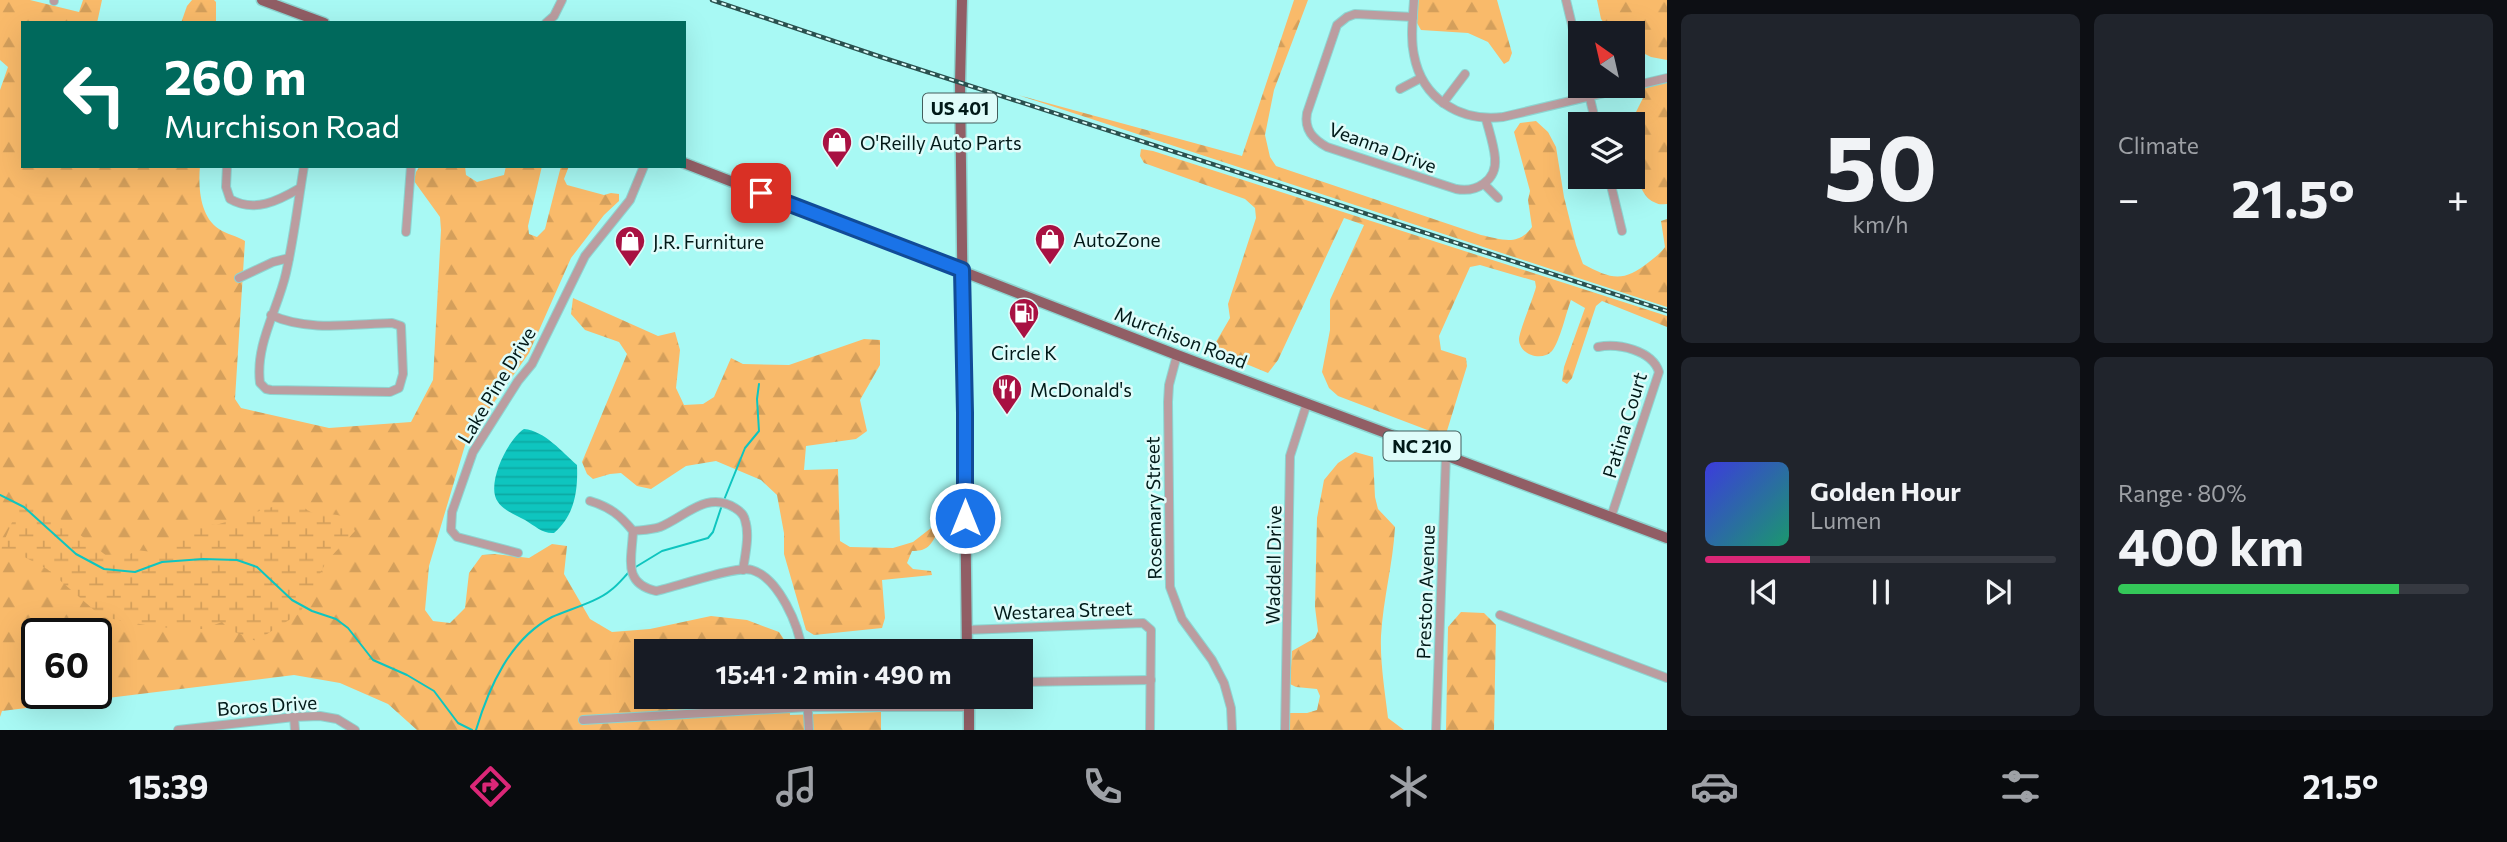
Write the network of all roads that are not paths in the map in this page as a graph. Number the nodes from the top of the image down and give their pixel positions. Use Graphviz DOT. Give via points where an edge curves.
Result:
graph roads {
  1 [pos="262,0"];
  2 [pos="562,0"];
  3 [pos="962,0"];
  4 [pos="1414,0"];
  5 [pos="1566,0"];
  6 [pos="1413,17"];
  7 [pos="319,21"];
  8 [pos="548,21"];
  9 [pos="1571,21"];
  10 [pos="1465,74"];
  11 [pos="1421,78"];
  12 [pos="1667,78"];
  13 [pos="1645,83"];
  14 [pos="1400,89"];
  15 [pos="1586,98"];
  16 [pos="1443,103"];
  17 [pos="1486,118"];
  18 [pos="686,164"];
  19 [pos="227,168"];
  20 [pos="304,168"];
  21 [pos="411,168"];
  22 [pos="643,168"];
  23 [pos="1484,184"];
  24 [pos="300,188"];
  25 [pos="1612,189"];
  26 [pos="1498,198"];
  27 [pos="1622,231"];
  28 [pos="407,232"];
  29 [pos="289,258"];
  30 [pos="962,270"];
  31 [pos="239,278"];
  32 [pos="271,315"];
  33 [pos="1598,347"];
  34 [pos="1177,355"];
  35 [pos="1307,403"];
  36 [pos="1446,455"];
  37 [pos="590,501"];
  38 [pos="1611,517"];
  39 [pos="633,531"];
  40 [pos="1667,538"];
  41 [pos="518,554"];
  42 [pos="743,570"];
  43 [pos="1500,615"];
  44 [pos="966,630"];
  45 [pos="798,639"];
  46 [pos="966,639"];
  47 [pos="1667,678"];
  48 [pos="1151,680"];
  49 [pos="1033,682"];
  50 [pos="773,709"];
  51 [pos="808,709"];
  52 [pos="969,709"];
  53 [pos="293,717"];
  54 [pos="583,720"];
  55 [pos="178,730"];
  56 [pos="295,730"];
  57 [pos="355,730"];
  58 [pos="809,730"];
  59 [pos="969,730"];
  60 [pos="1150,730"];
  61 [pos="1232,730"];
  62 [pos="1285,730"];
  63 [pos="1436,730"];
  1 -- 7 [label="main road"];
  2 -- 8 [label="street"];
  3 -- 30 [label="main road, US 401"];
  4 -- 6 [label="street"];
  5 -- 9 [label="street"];
  6 -- 11 [label="street" via="1413,53"];
  6 -- 23 [label="street, Veanna Drive" via="1355,14 1340,22 1307,113 1308,130 1327,147 1456,189"];
  10 -- 16 [label="street"];
  11 -- 14 [label="street"];
  11 -- 16 [label="street"];
  12 -- 13 [label="street"];
  15 -- 17 [label="street"];
  16 -- 17 [label="street" via="1469,116"];
  17 -- 23 [label="street" via="1495,162"];
  18 -- 30 [label="main road, Murchison Road / NC 210"];
  19 -- 24 [label="street" via="230,200 239,205 279,201"];
  20 -- 24 [label="street"];
  21 -- 28 [label="street"];
  22 -- 41 [label="street, Lake Pine Drive" via="630,200 585,256 537,356 473,452 453,512 451,530 457,537"];
  23 -- 26 [label="street"];
  24 -- 29 [label="street"];
  25 -- 27 [label="street"];
  29 -- 31 [label="street"];
  29 -- 32 [label="street"];
  30 -- 34 [label="main road, Murchison Road / NC 210"];
  30 -- 44 [label="main road, US 401"];
  32 -- 32 [label="street" via="259,378 265,389 390,392 399,388 403,374 401,326 313,325"];
  33 -- 38 [label="street, Patina Court" via="1612,344 1648,356 1659,372"];
  34 -- 35 [label="main road, Murchison Road / NC 210"];
  34 -- 61 [label="street, Rosemary Street" via="1168,402 1170,587 1182,619 1219,671"];
  35 -- 36 [label="main road, Murchison Road / NC 210"];
  35 -- 62 [label="street, Waddell Drive" via="1290,456"];
  36 -- 38 [label="main road, Murchison Road / NC 210"];
  36 -- 63 [label="street, Preston Avenue"];
  37 -- 39 [label="street" via="610,507"];
  38 -- 40 [label="main road, Murchison Road / NC 210"];
  39 -- 42 [label="street" via="631,570 645,588 656,591"];
  39 -- 42 [label="street" via="656,528 701,503 729,504 745,519"];
  42 -- 45 [label="street" via="764,577 788,606"];
  43 -- 47 [label="street"];
  44 -- 46 [label="main road, US 401"];
  44 -- 48 [label="street, Westarea Street" via="1143,623 1151,630"];
  48 -- 49 [label="street"];
  48 -- 60 [label="street, Westarea Street"];
  50 -- 54 [label="street"];
  51 -- 58 [label="street"];
  52 -- 59 [label="main road"];
  53 -- 55 [label="street, Boros Drive"];
  53 -- 56 [label="street"];
  53 -- 57 [label="street, Boros Drive" via="328,717"];
}
